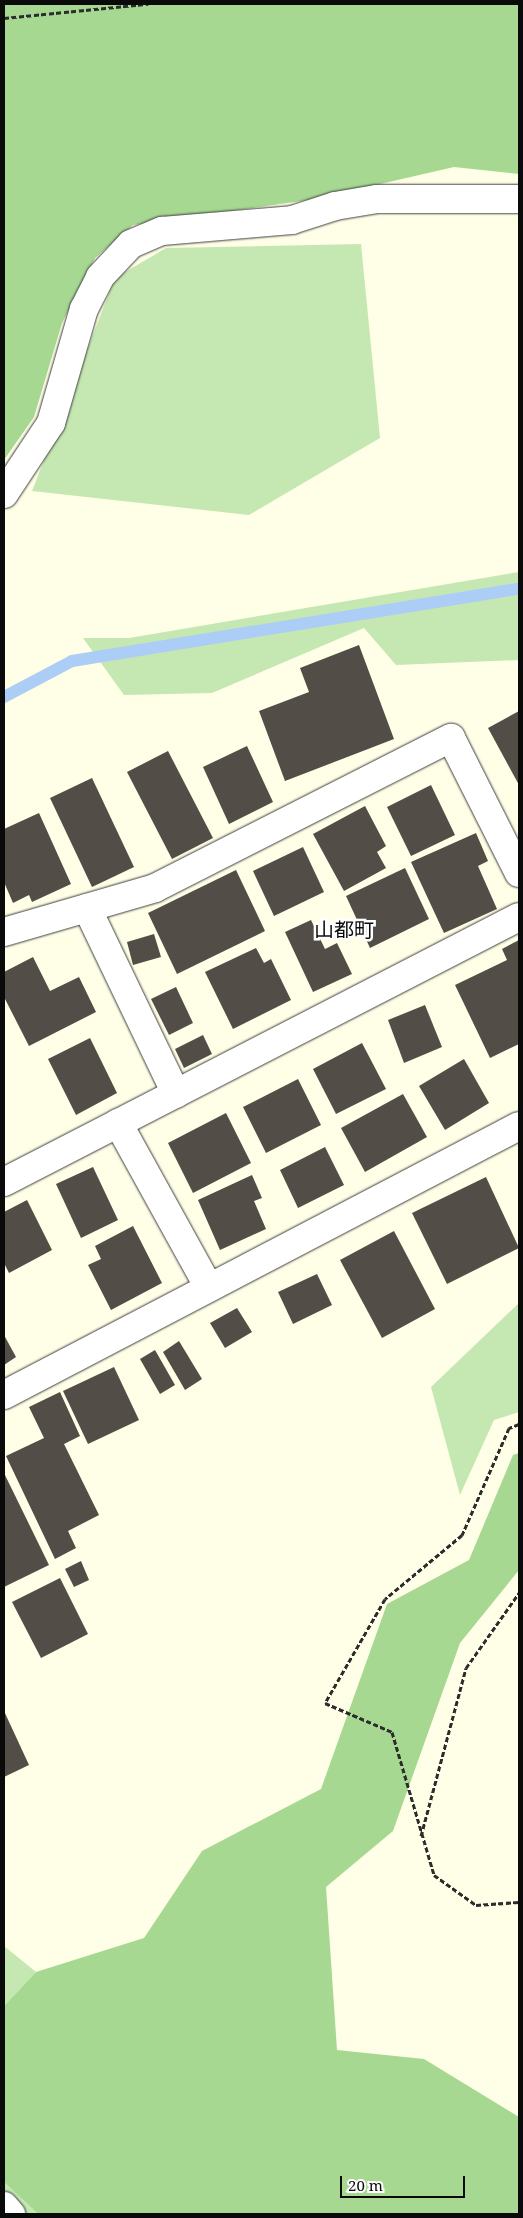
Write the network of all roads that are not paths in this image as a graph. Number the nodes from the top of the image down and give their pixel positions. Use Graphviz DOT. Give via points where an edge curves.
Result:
graph roads {
  1 [pos="519,199"];
  2 [pos="4,494"];
  3 [pos="519,873"];
  4 [pos="87,908"];
  5 [pos="519,917"];
  6 [pos="4,932"];
  7 [pos="176,1094"];
  8 [pos="118,1123"];
  9 [pos="519,1126"];
  10 [pos="4,1182"];
  11 [pos="209,1288"];
  12 [pos="4,1395"];
  13 [pos="4,2206"];
  14 [pos="11,2214"];
  1 -- 2 [label="street" via="378,199 335,206 292,220 162,231 131,244 100,277 84,309 51,423"];
  3 -- 4 [label="street" via="451,738 155,888"];
  4 -- 6 [label="street"];
  4 -- 7 [label="street"];
  5 -- 7 [label="street"];
  7 -- 8 [label="street"];
  8 -- 10 [label="street"];
  8 -- 11 [label="street"];
  9 -- 11 [label="street"];
  11 -- 12 [label="street"];
  13 -- 14 [label="street"];
}
